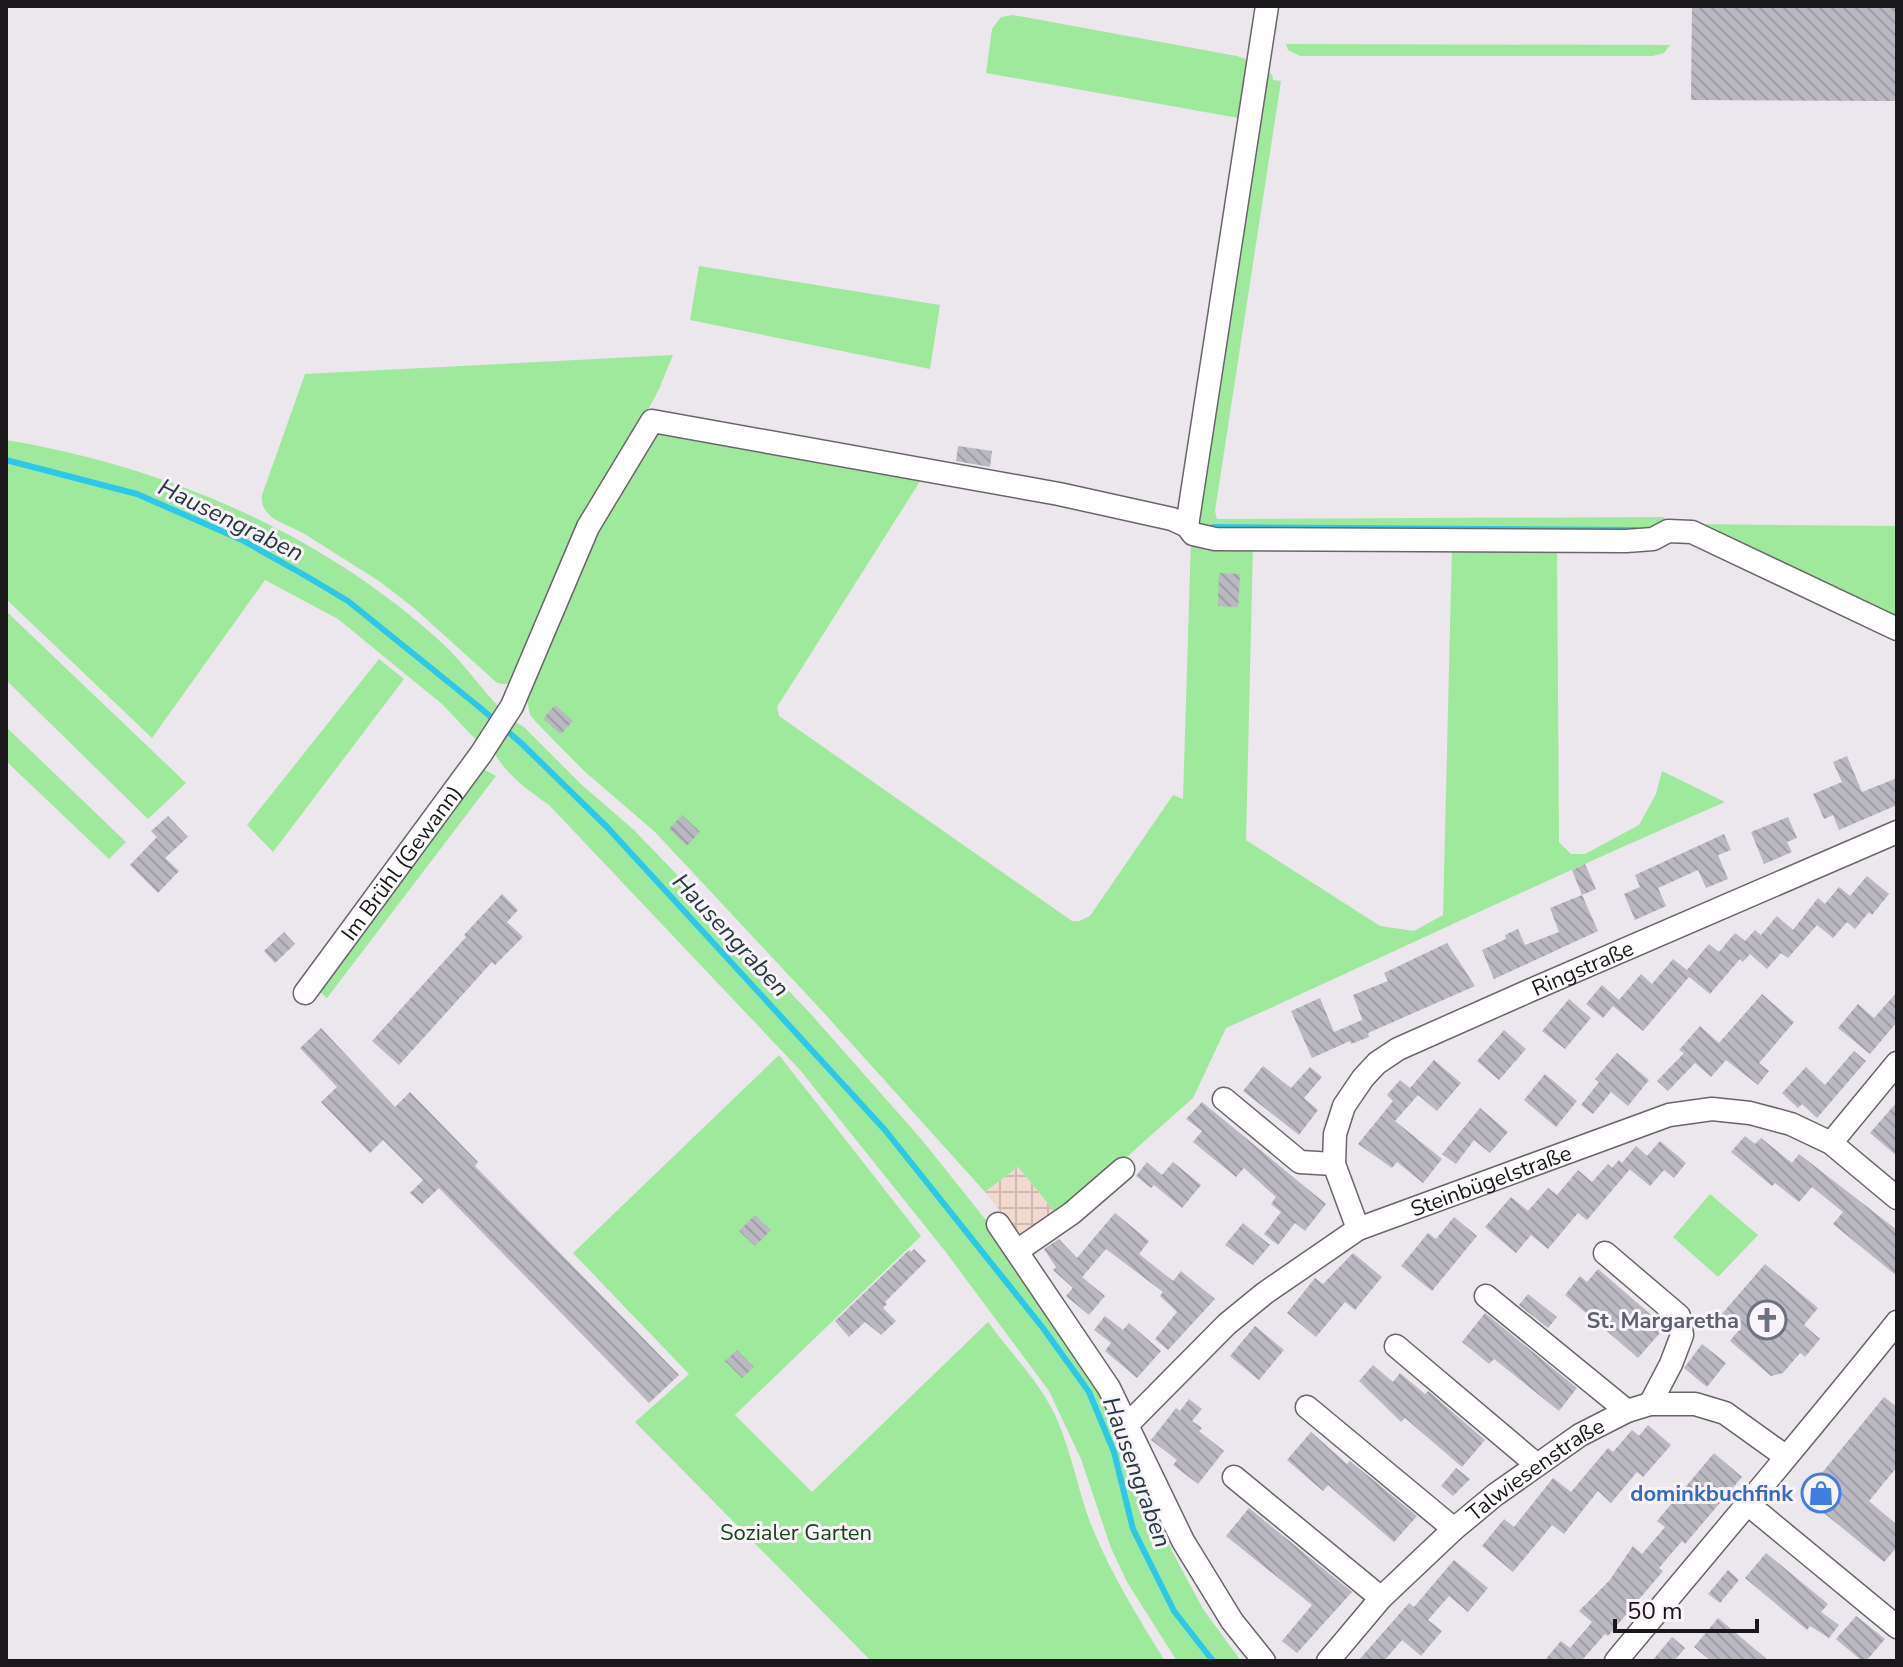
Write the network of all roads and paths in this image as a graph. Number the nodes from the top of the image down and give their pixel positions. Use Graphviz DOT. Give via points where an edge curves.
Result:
graph roads {
  1 [pos="1267,6"];
  2 [pos="1187,526"];
  3 [pos="1897,629"];
  4 [pos="1897,832"];
  5 [pos="305,993"];
  6 [pos="1897,1063"];
  7 [pos="1224,1099"];
  8 [pos="1831,1143"];
  9 [pos="1334,1164"];
  10 [pos="1123,1169"];
  11 [pos="1897,1198"];
  12 [pos="998,1224"];
  13 [pos="1358,1229"];
  14 [pos="1017,1251"];
  15 [pos="1605,1253"];
  16 [pos="1486,1296"];
  17 [pos="1897,1322"];
  18 [pos="1396,1346"];
  19 [pos="1650,1404"];
  20 [pos="1307,1407"];
  21 [pos="1627,1411"];
  22 [pos="1128,1424"];
  23 [pos="1785,1456"];
  24 [pos="1537,1465"];
  25 [pos="1234,1477"];
  26 [pos="1749,1505"];
  27 [pos="1454,1529"];
  28 [pos="1381,1598"];
  29 [pos="1897,1627"];
  30 [pos="1264,1661"];
  31 [pos="1328,1661"];
  32 [pos="1616,1661"];
  1 -- 2 [label="street"];
  2 -- 3 [label="street" via="1193,534 1215,539 1626,541 1680,530"];
  2 -- 5 [label="street, Im Brühl (Gewann)" via="1059,494 652,421 588,527 523,686 500,725"];
  4 -- 9 [label="street, Ringstraße" via="1398,1049 1377,1063 1344,1106 1335,1134"];
  6 -- 8 [label="street"];
  7 -- 9 [label="street" via="1300,1162"];
  8 -- 11 [label="street, Steinbügelstraße"];
  8 -- 13 [label="street, Steinbügelstraße" via="1750,1113 1712,1109 1669,1115"];
  9 -- 13 [label="street, Ringstraße"];
  10 -- 14 [label="street"];
  12 -- 14 [label="street"];
  13 -- 22 [label="street, Steinbügelstraße" via="1227,1324"];
  14 -- 22 [label="street"];
  15 -- 19 [label="street" via="1679,1316 1682,1335"];
  16 -- 21 [label="street"];
  17 -- 23 [label="street"];
  18 -- 24 [label="street"];
  19 -- 21 [label="street, Talwiesenstraße"];
  19 -- 23 [label="street, Talwiesenstraße" via="1695,1404 1725,1413"];
  20 -- 27 [label="street"];
  21 -- 24 [label="street, Talwiesenstraße"];
  22 -- 30 [label="street" via="1183,1541 1232,1621"];
  23 -- 26 [label="street"];
  24 -- 27 [label="street, Talwiesenstraße"];
  25 -- 28 [label="street"];
  26 -- 29 [label="street"];
  26 -- 32 [label="street"];
  27 -- 28 [label="street, Talwiesenstraße"];
  28 -- 31 [label="street, Talwiesenstraße"];
}
